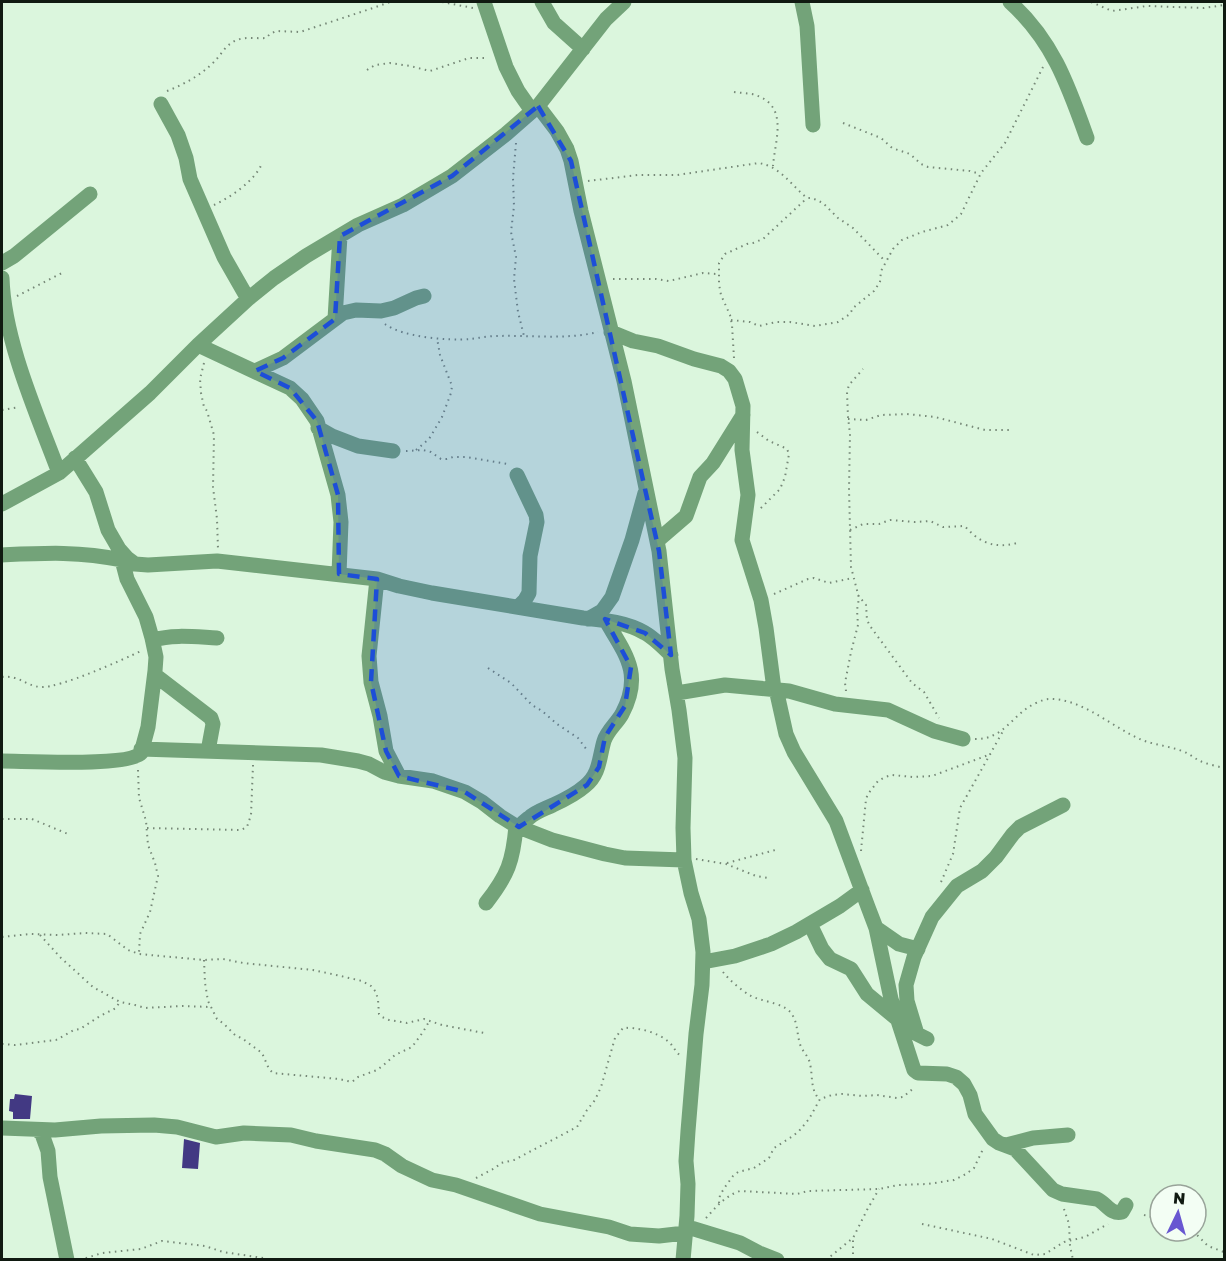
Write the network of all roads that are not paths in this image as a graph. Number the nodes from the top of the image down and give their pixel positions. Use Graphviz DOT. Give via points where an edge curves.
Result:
graph roads {
  1 [pos="542,2"];
  2 [pos="624,2"];
  3 [pos="802,2"];
  4 [pos="1010,2"];
  5 [pos="485,6"];
  6 [pos="583,49"];
  7 [pos="161,104"];
  8 [pos="535,109"];
  9 [pos="813,125"];
  10 [pos="1087,138"];
  11 [pos="90,194"];
  12 [pos="340,236"];
  13 [pos="2,263"];
  14 [pos="2,278"];
  15 [pos="424,296"];
  16 [pos="248,299"];
  17 [pos="335,319"];
  18 [pos="610,326"];
  19 [pos="202,347"];
  20 [pos="255,371"];
  21 [pos="744,419"];
  22 [pos="318,428"];
  23 [pos="393,451"];
  24 [pos="75,458"];
  25 [pos="59,473"];
  26 [pos="517,475"];
  27 [pos="646,490"];
  28 [pos="2,504"];
  29 [pos="657,541"];
  30 [pos="2,555"];
  31 [pos="122,556"];
  32 [pos="339,574"];
  33 [pos="377,579"];
  34 [pos="518,606"];
  35 [pos="588,618"];
  36 [pos="606,621"];
  37 [pos="217,638"];
  38 [pos="153,641"];
  39 [pos="671,655"];
  40 [pos="155,675"];
  41 [pos="775,689"];
  42 [pos="677,693"];
  43 [pos="963,739"];
  44 [pos="208,751"];
  45 [pos="140,753"];
  46 [pos="2,761"];
  47 [pos="399,776"];
  48 [pos="1063,805"];
  49 [pos="517,827"];
  50 [pos="684,859"];
  51 [pos="862,890"];
  52 [pos="486,903"];
  53 [pos="810,924"];
  54 [pos="876,928"];
  55 [pos="918,949"];
  56 [pos="708,961"];
  57 [pos="898,1019"];
  58 [pos="927,1039"];
  59 [pos="2,1128"];
  60 [pos="37,1130"];
  61 [pos="1068,1135"];
  62 [pos="1006,1145"];
  63 [pos="1122,1209"];
  64 [pos="688,1231"];
  65 [pos="67,1260"];
  66 [pos="682,1260"];
  67 [pos="777,1260"];
  1 -- 6 [label="street" via="554,23"];
  2 -- 6 [label="street"];
  3 -- 9 [label="street"];
  4 -- 10 [label="street" via="1035,27 1051,51 1068,84"];
  5 -- 8 [label="street" via="518,91"];
  6 -- 8 [label="street"];
  7 -- 16 [label="street" via="178,135 190,179 224,257"];
  8 -- 12 [label="street" via="452,176"];
  8 -- 18 [label="street" via="557,131 571,161"];
  11 -- 13 [label="street"];
  12 -- 16 [label="street" via="298,261"];
  12 -- 17 [label="street"];
  14 -- 25 [label="street" via="19,364"];
  15 -- 17 [label="street" via="394,308 356,310"];
  16 -- 19 [label="street"];
  17 -- 20 [label="street" via="283,358"];
  18 -- 21 [label="street" via="633,341 729,371 742,398"];
  18 -- 27 [label="street"];
  19 -- 20 [label="street"];
  19 -- 24 [label="street"];
  20 -- 22 [label="street" via="290,388 302,399"];
  21 -- 29 [label="street" via="700,477 686,516"];
  21 -- 41 [label="street" via="742,450 748,495 742,540 761,600"];
  22 -- 23 [label="street" via="358,447"];
  22 -- 32 [label="street" via="338,495"];
  24 -- 25 [label="street"];
  24 -- 31 [label="street" via="96,492 108,530"];
  25 -- 28 [label="street"];
  26 -- 34 [label="street" via="537,522 529,593"];
  27 -- 29 [label="street"];
  27 -- 35 [label="street" via="612,597 602,611"];
  29 -- 39 [label="street"];
  30 -- 31 [label="street"];
  31 -- 32 [label="street" via="135,564 217,561"];
  31 -- 38 [label="street" via="127,579"];
  32 -- 33 [label="street"];
  33 -- 34 [label="street"];
  33 -- 47 [label="street" via="369,656 371,682 386,751"];
  34 -- 35 [label="street"];
  35 -- 36 [label="street"];
  36 -- 39 [label="street" via="636,628"];
  36 -- 49 [label="street" via="627,655 633,678 625,706 605,737 595,776"];
  37 -- 38 [label="street" via="162,637"];
  38 -- 40 [label="street"];
  39 -- 42 [label="street"];
  40 -- 44 [label="street" via="211,718"];
  40 -- 45 [label="street"];
  41 -- 42 [label="street" via="725,685"];
  41 -- 43 [label="street" via="846,706 888,710"];
  41 -- 51 [label="street" via="786,734 836,821"];
  42 -- 50 [label="street" via="685,758"];
  44 -- 45 [label="street"];
  44 -- 47 [label="street" via="342,757"];
  45 -- 46 [label="street" via="131,759 103,761"];
  47 -- 49 [label="street" via="433,781 465,792"];
  48 -- 55 [label="street" via="1020,827 982,871 957,886 932,917"];
  49 -- 50 [label="street" via="604,854"];
  49 -- 52 [label="street" via="505,877"];
  50 -- 56 [label="street"];
  51 -- 53 [label="street"];
  51 -- 54 [label="street"];
  53 -- 56 [label="street" via="771,944"];
  53 -- 57 [label="street" via="830,959 851,969 867,994"];
  54 -- 55 [label="street" via="899,944"];
  54 -- 57 [label="street"];
  55 -- 58 [label="street" via="906,992 917,1034"];
  56 -- 64 [label="street" via="693,1066 687,1151"];
  57 -- 62 [label="street" via="914,1070 956,1077 970,1095 975,1114 989,1133"];
  59 -- 60 [label="street"];
  60 -- 64 [label="street" via="153,1125 216,1137 244,1133 291,1135 375,1150 432,1180 540,1214 630,1234 658,1236"];
  60 -- 65 [label="street" via="48,1151"];
  61 -- 62 [label="street"];
  62 -- 63 [label="street" via="1015,1149 1053,1190 1097,1199 1112,1212"];
  64 -- 66 [label="street"];
  64 -- 67 [label="street" via="740,1243"];
}
